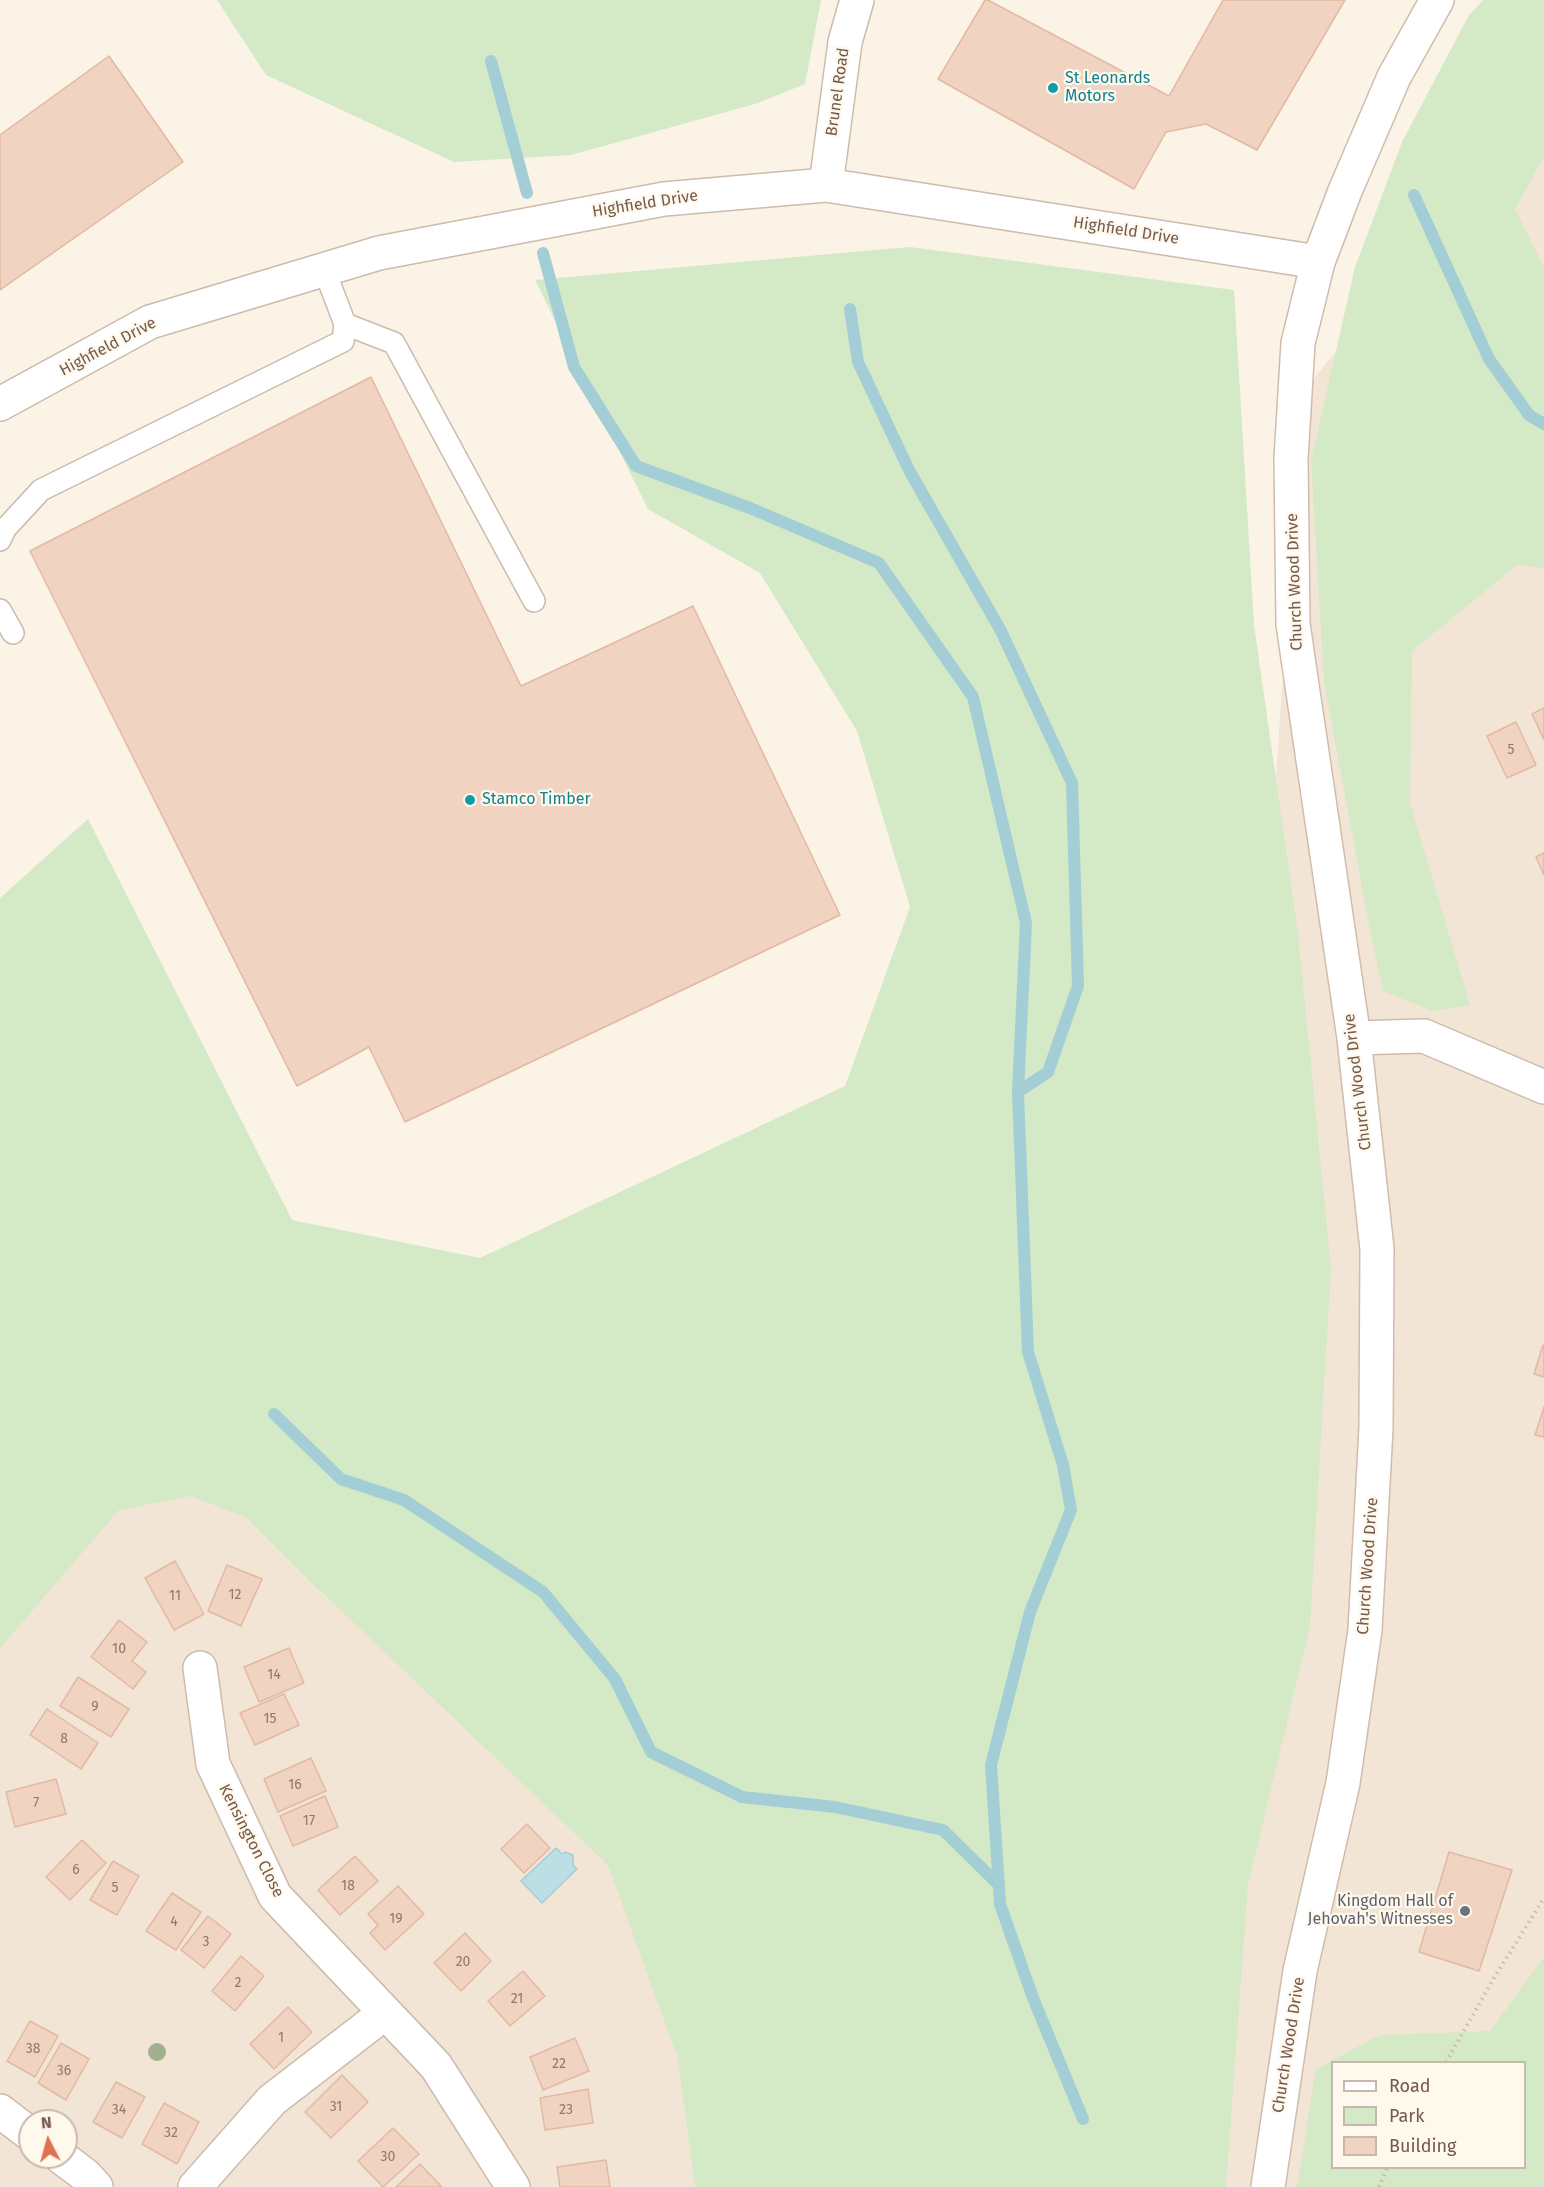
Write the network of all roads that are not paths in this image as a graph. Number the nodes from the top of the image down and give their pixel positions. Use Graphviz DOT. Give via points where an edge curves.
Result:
graph roads {
  1 [pos="856,0"];
  2 [pos="1437,0"];
  3 [pos="826,185"];
  4 [pos="1318,262"];
  5 [pos="324,269"];
  6 [pos="345,324"];
  7 [pos="0,404"];
  8 [pos="0,540"];
  9 [pos="534,602"];
  10 [pos="0,610"];
  11 [pos="13,633"];
  12 [pos="1354,1038"];
  13 [pos="1544,1087"];
  14 [pos="200,1668"];
  15 [pos="385,2013"];
  16 [pos="0,2111"];
  17 [pos="18,2125"];
  18 [pos="78,2169"];
  19 [pos="96,2187"];
  20 [pos="195,2187"];
  21 [pos="513,2187"];
  22 [pos="1268,2187"];
  1 -- 3 [label="street, Brunel Road" via="845,42"];
  2 -- 4 [label="street, Church Wood Drive" via="1394,77"];
  3 -- 4 [label="street, Highfield Drive"];
  3 -- 5 [label="street, Highfield Drive" via="664,198 379,253"];
  4 -- 12 [label="street, Church Wood Drive" via="1298,343 1291,459 1293,624"];
  5 -- 6 [label="lane"];
  5 -- 7 [label="street, Highfield Drive" via="150,322"];
  6 -- 8 [label="lane" via="343,341 40,490"];
  6 -- 9 [label="lane" via="394,343"];
  10 -- 11 [label="lane"];
  12 -- 13 [label="street" via="1424,1036"];
  12 -- 22 [label="street, Church Wood Drive" via="1377,1249 1376,1428 1365,1630 1343,1782 1300,1971"];
  14 -- 15 [label="street, Kensington Close" via="213,1764 275,1896"];
  15 -- 20 [label="street" via="272,2100"];
  15 -- 21 [label="street, Kensington Close" via="436,2066"];
  16 -- 17 [label="street"];
  18 -- 19 [label="street"];
}
